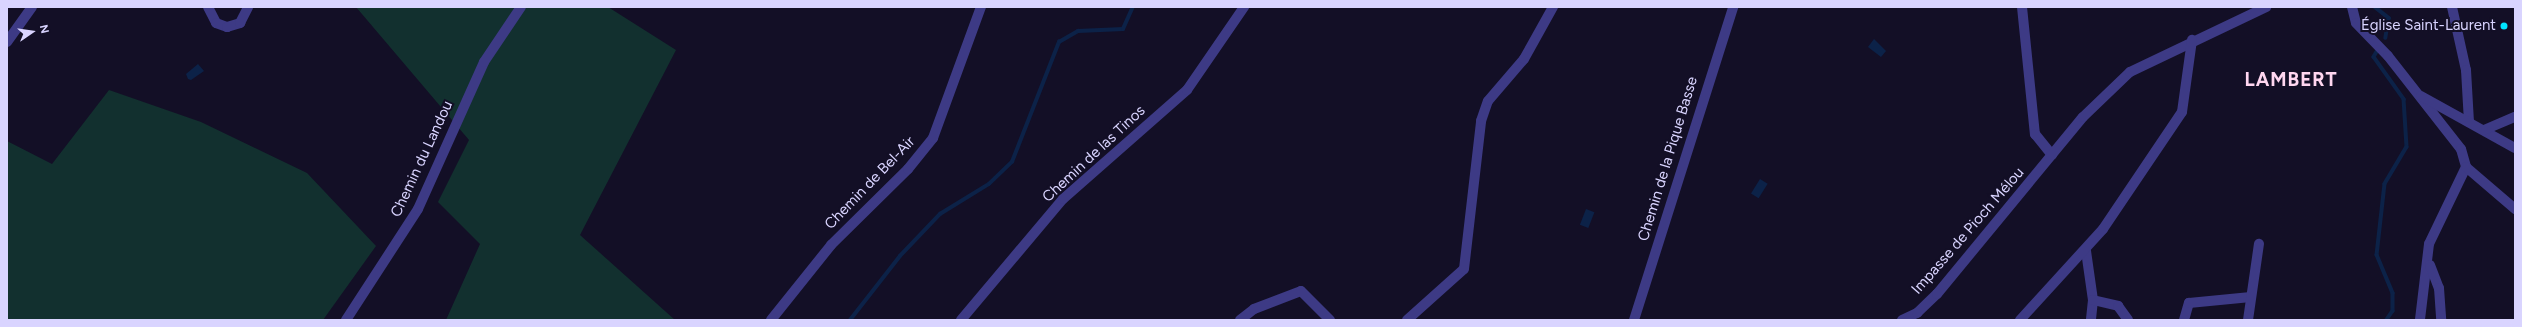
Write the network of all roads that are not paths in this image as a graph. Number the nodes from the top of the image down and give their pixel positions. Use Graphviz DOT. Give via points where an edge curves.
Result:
graph roads {
  1 [pos="32,7"];
  2 [pos="208,7"];
  3 [pos="248,7"];
  4 [pos="521,7"];
  5 [pos="981,7"];
  6 [pos="1244,7"];
  7 [pos="1553,7"];
  8 [pos="1733,7"];
  9 [pos="2022,7"];
  10 [pos="2266,7"];
  11 [pos="2352,7"];
  12 [pos="2452,7"];
  13 [pos="8,39"];
  14 [pos="2192,40"];
  15 [pos="2416,93"];
  16 [pos="2515,117"];
  17 [pos="2469,122"];
  18 [pos="2484,130"];
  19 [pos="2515,148"];
  20 [pos="2052,156"];
  21 [pos="2466,167"];
  22 [pos="2515,209"];
  23 [pos="2259,244"];
  24 [pos="2086,251"];
  25 [pos="2428,261"];
  26 [pos="2251,297"];
  27 [pos="2093,300"];
  28 [pos="346,320"];
  29 [pos="771,320"];
  30 [pos="960,320"];
  31 [pos="1240,320"];
  32 [pos="1330,320"];
  33 [pos="1407,320"];
  34 [pos="1634,320"];
  35 [pos="1902,320"];
  36 [pos="2020,320"];
  37 [pos="2091,320"];
  38 [pos="2128,320"];
  39 [pos="2184,320"];
  40 [pos="2248,320"];
  41 [pos="2420,320"];
  42 [pos="2441,320"];
  1 -- 13 [label="street"];
  2 -- 3 [label="street" via="212,19 227,27 240,23"];
  4 -- 28 [label="street, Chemin du Landou" via="484,62 418,209"];
  5 -- 29 [label="street, Chemin de Bel-Air" via="933,138 908,169 831,245"];
  6 -- 30 [label="street, Chemin de las Tinos" via="1187,90 1063,199"];
  7 -- 33 [label="street" via="1524,60 1488,101 1481,121 1464,269"];
  8 -- 34 [label="street, Chemin de la Pique Basse"];
  9 -- 20 [label="street" via="2035,134"];
  10 -- 14 [label="street, Impasse de Pioch Mélou"];
  11 -- 15 [label="street" via="2356,23 2388,56"];
  12 -- 17 [label="street" via="2466,70"];
  14 -- 20 [label="street, Impasse de Pioch Mélou" via="2130,72 2083,117"];
  14 -- 24 [label="street" via="2182,112"];
  15 -- 17 [label="street"];
  15 -- 21 [label="street" via="2461,149"];
  16 -- 18 [label="street"];
  17 -- 18 [label="street"];
  18 -- 19 [label="street"];
  20 -- 35 [label="street, Impasse de Pioch Mélou" via="1936,294 1917,313"];
  21 -- 22 [label="street"];
  21 -- 25 [label="street" via="2429,244"];
  23 -- 26 [label="street"];
  24 -- 27 [label="street"];
  24 -- 36 [label="street"];
  25 -- 41 [label="street"];
  25 -- 42 [label="street" via="2439,288"];
  26 -- 39 [label="street" via="2189,303"];
  26 -- 40 [label="street"];
  27 -- 37 [label="street"];
  27 -- 38 [label="street" via="2118,306"];
  31 -- 32 [label="street" via="1254,309 1301,291"];
}
